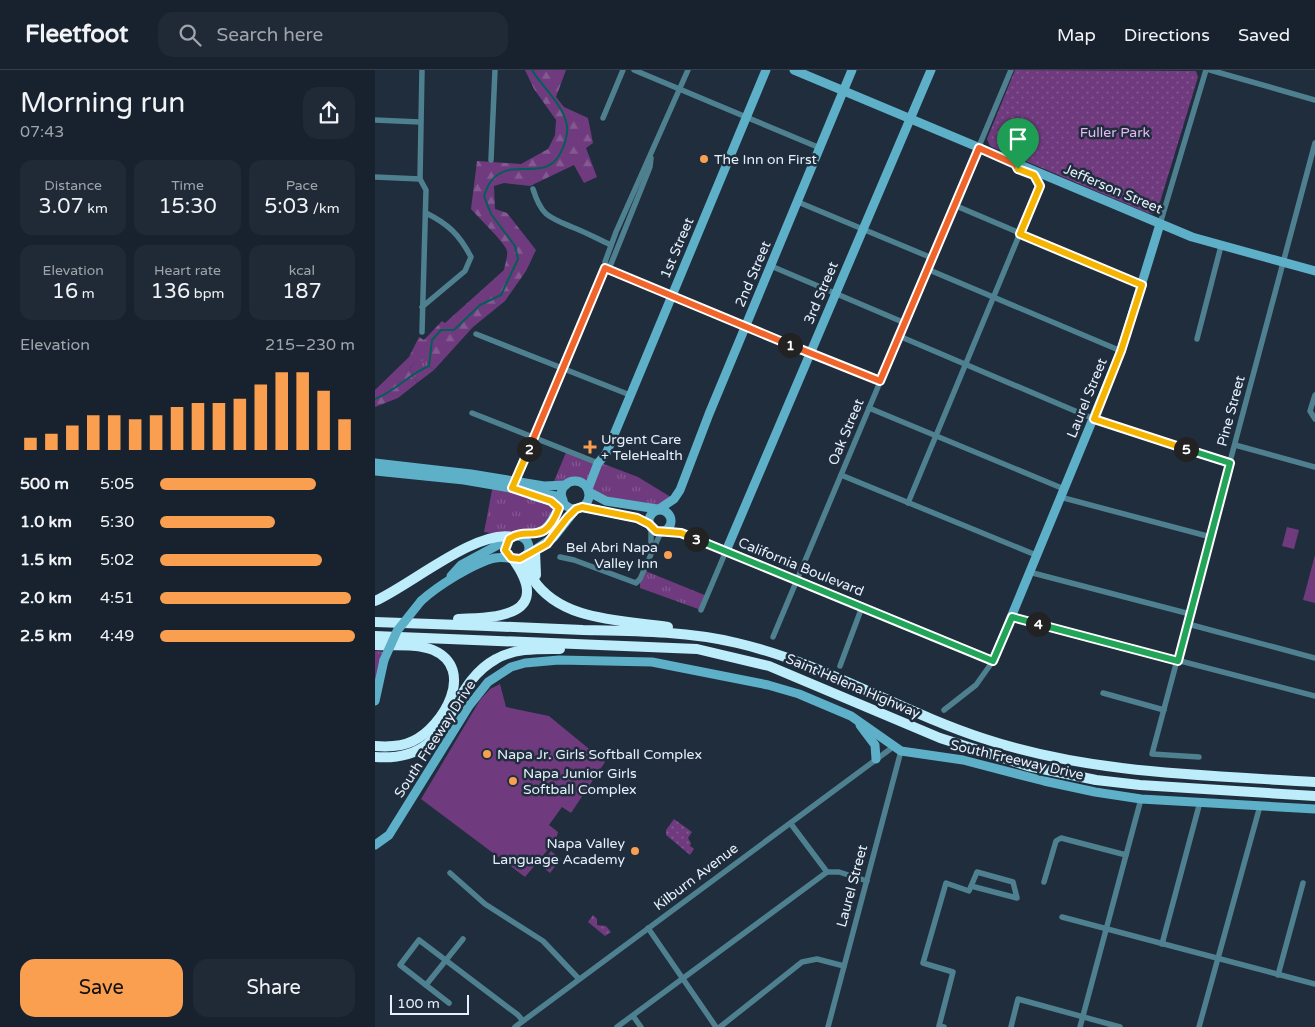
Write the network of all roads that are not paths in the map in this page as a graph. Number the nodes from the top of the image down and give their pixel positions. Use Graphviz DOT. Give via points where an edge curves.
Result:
graph roads {
  1 [pos="422,70"];
  2 [pos="495,70"];
  3 [pos="623,70"];
  4 [pos="634,70"];
  5 [pos="688,70"];
  6 [pos="766,70"];
  7 [pos="794,70"];
  8 [pos="853,70"];
  9 [pos="931,70"];
  10 [pos="1011,70"];
  11 [pos="1206,70"];
  12 [pos="1210,70"];
  13 [pos="680,90"];
  14 [pos="844,91"];
  15 [pos="1315,100"];
  16 [pos="603,118"];
  17 [pos="746,118"];
  18 [pos="910,118"];
  19 [pos="375,120"];
  20 [pos="420,122"];
  21 [pos="1315,143"];
  22 [pos="820,148"];
  23 [pos="979,148"];
  24 [pos="651,156"];
  25 [pos="491,160"];
  26 [pos="1015,164"];
  27 [pos="1044,176"];
  28 [pos="375,177"];
  29 [pos="420,179"];
  30 [pos="1040,186"];
  31 [pos="533,189"];
  32 [pos="798,202"];
  33 [pos="954,205"];
  34 [pos="425,213"];
  35 [pos="1160,224"];
  36 [pos="863,230"];
  37 [pos="1020,234"];
  38 [pos="611,245"];
  39 [pos="1221,246"];
  40 [pos="932,258"];
  41 [pos="1282,263"];
  42 [pos="771,266"];
  43 [pos="605,268"];
  44 [pos="927,269"];
  45 [pos="1315,271"];
  46 [pos="1142,285"];
  47 [pos="835,293"];
  48 [pos="673,294"];
  49 [pos="993,298"];
  50 [pos="422,307"];
  51 [pos="905,323"];
  52 [pos="745,327"];
  53 [pos="422,332"];
  54 [pos="476,334"];
  55 [pos="899,336"];
  56 [pos="1197,339"];
  57 [pos="1121,351"];
  58 [pos="810,353"];
  59 [pos="966,364"];
  60 [pos="563,370"];
  61 [pos="880,381"];
  62 [pos="630,395"];
  63 [pos="1315,395"];
  64 [pos="869,408"];
  65 [pos="472,413"];
  66 [pos="1315,418"];
  67 [pos="1094,419"];
  68 [pos="535,436"];
  69 [pos="936,437"];
  70 [pos="1235,445"];
  71 [pos="375,463"];
  72 [pos="599,463"];
  73 [pos="1230,463"];
  74 [pos="1315,466"];
  75 [pos="375,471"];
  76 [pos="841,475"];
  77 [pos="488,477"];
  78 [pos="465,480"];
  79 [pos="566,485"];
  80 [pos="516,486"];
  81 [pos="589,491"];
  82 [pos="1062,493"];
  83 [pos="561,502"];
  84 [pos="908,502"];
  85 [pos="579,508"];
  86 [pos="658,509"];
  87 [pos="671,520"];
  88 [pos="650,526"];
  89 [pos="662,532"];
  90 [pos="681,533"];
  91 [pos="513,537"];
  92 [pos="1211,537"];
  93 [pos="726,551"];
  94 [pos="651,552"];
  95 [pos="529,554"];
  96 [pos="1036,555"];
  97 [pos="560,557"];
  98 [pos="512,559"];
  99 [pos="1029,572"];
  100 [pos="448,580"];
  101 [pos="797,580"];
  102 [pos="375,601"];
  103 [pos="862,607"];
  104 [pos="701,610"];
  105 [pos="1191,614"];
  106 [pos="1012,617"];
  107 [pos="375,621"];
  108 [pos="1188,624"];
  109 [pos="375,636"];
  110 [pos="773,637"];
  111 [pos="375,644"];
  112 [pos="664,646"];
  113 [pos="773,653"];
  114 [pos="1315,658"];
  115 [pos="993,661"];
  116 [pos="1178,661"];
  117 [pos="840,666"];
  118 [pos="1103,693"];
  119 [pos="1315,696"];
  120 [pos="375,701"];
  121 [pos="943,710"];
  122 [pos="1165,710"];
  123 [pos="851,716"];
  124 [pos="375,746"];
  125 [pos="893,747"];
  126 [pos="901,751"];
  127 [pos="375,757"];
  128 [pos="1199,757"];
  129 [pos="876,760"];
  130 [pos="1315,782"];
  131 [pos="1315,796"];
  132 [pos="1141,799"];
  133 [pos="1200,802"];
  134 [pos="1260,806"];
  135 [pos="1315,809"];
  136 [pos="791,824"];
  137 [pos="375,845"];
  138 [pos="1126,855"];
  139 [pos="827,872"];
  140 [pos="450,873"];
  141 [pos="867,881"];
  142 [pos="1044,882"];
  143 [pos="1303,883"];
  144 [pos="971,886"];
  145 [pos="1062,917"];
  146 [pos="648,928"];
  147 [pos="1106,929"];
  148 [pos="463,939"];
  149 [pos="1162,944"];
  150 [pos="1219,959"];
  151 [pos="446,961"];
  152 [pos="844,966"];
  153 [pos="1278,974"];
  154 [pos="683,977"];
  155 [pos="579,979"];
  156 [pos="1315,984"];
  157 [pos="426,985"];
  158 [pos="449,1003"];
  159 [pos="633,1016"];
  160 [pos="1083,1016"];
  161 [pos="523,1021"];
  162 [pos="515,1027"];
  163 [pos="617,1027"];
  164 [pos="641,1027"];
  165 [pos="716,1027"];
  166 [pos="720,1027"];
  167 [pos="828,1027"];
  168 [pos="944,1027"];
  169 [pos="1011,1027"];
  170 [pos="1080,1027"];
  171 [pos="1120,1027"];
  172 [pos="1199,1027"];
  1 -- 20 [label="street"];
  2 -- 25 [label="street"];
  3 -- 16 [label="street"];
  4 -- 13 [label="street"];
  5 -- 13 [label="street"];
  6 -- 17 [label="street, 1st Street"];
  7 -- 14 [label="street, Jefferson Street"];
  8 -- 14 [label="street, 2nd Street"];
  9 -- 18 [label="street, 3rd Street"];
  10 -- 23 [label="street, Oak Street"];
  11 -- 35 [label="street, Laurel Street"];
  12 -- 15 [label="street"];
  13 -- 17 [label="street"];
  13 -- 24 [label="street"];
  14 -- 18 [label="street, Jefferson Street"];
  14 -- 22 [label="street, 2nd Street"];
  17 -- 22 [label="street"];
  17 -- 48 [label="street, 1st Street"];
  18 -- 23 [label="street, Jefferson Street"];
  18 -- 36 [label="street, 3rd Street"];
  19 -- 20 [label="street"];
  20 -- 29 [label="street"];
  21 -- 41 [label="street, Pine Street"];
  22 -- 32 [label="street, 2nd Street"];
  23 -- 26 [label="street, Jefferson Street"];
  23 -- 33 [label="street, Oak Street"];
  24 -- 38 [label="street"];
  24 -- 43 [label="street" via="650,167 611,264"];
  26 -- 27 [label="street, Jefferson Street"];
  26 -- 30 [label="street" via="1018,169 1034,175"];
  27 -- 30 [label="street"];
  27 -- 35 [label="street, Jefferson Street"];
  28 -- 29 [label="street"];
  29 -- 34 [label="street" via="426,190"];
  30 -- 37 [label="street"];
  31 -- 38 [label="street" via="545,214 555,222 572,226"];
  32 -- 36 [label="street"];
  32 -- 42 [label="street, 2nd Street"];
  33 -- 37 [label="street"];
  33 -- 40 [label="street, Oak Street"];
  34 -- 50 [label="street"];
  34 -- 50 [label="street" via="446,223 464,242 471,257 465,272"];
  35 -- 39 [label="street, Jefferson Street"];
  35 -- 46 [label="street, Laurel Street"];
  36 -- 40 [label="street"];
  36 -- 47 [label="street, 3rd Street"];
  37 -- 46 [label="street"];
  37 -- 49 [label="street"];
  38 -- 43 [label="street"];
  39 -- 41 [label="street, Jefferson Street"];
  39 -- 56 [label="street"];
  40 -- 44 [label="street, Oak Street"];
  41 -- 45 [label="street, Jefferson Street"];
  41 -- 70 [label="street, Pine Street"];
  42 -- 47 [label="street"];
  42 -- 52 [label="street, 2nd Street"];
  43 -- 48 [label="street"];
  43 -- 60 [label="street"];
  44 -- 49 [label="street"];
  44 -- 51 [label="street, Oak Street"];
  46 -- 57 [label="street, Laurel Street"];
  47 -- 51 [label="street"];
  47 -- 58 [label="street, 3rd Street"];
  48 -- 52 [label="street"];
  48 -- 62 [label="street, 1st Street"];
  49 -- 57 [label="street"];
  49 -- 59 [label="street"];
  50 -- 53 [label="street"];
  51 -- 55 [label="street, Oak Street"];
  52 -- 58 [label="street"];
  52 -- 86 [label="street, 2nd Street" via="680,490 674,499"];
  54 -- 60 [label="street"];
  55 -- 59 [label="street"];
  55 -- 61 [label="street, Oak Street"];
  57 -- 67 [label="street, Laurel Street"];
  58 -- 61 [label="street"];
  58 -- 93 [label="street, 3rd Street"];
  59 -- 67 [label="street"];
  59 -- 69 [label="street"];
  60 -- 62 [label="street"];
  60 -- 68 [label="street"];
  61 -- 64 [label="street, Oak Street"];
  62 -- 72 [label="street, 1st Street" via="606,454"];
  63 -- 66 [label="street" via="1311,412"];
  64 -- 69 [label="street"];
  64 -- 76 [label="street, Oak Street"];
  65 -- 68 [label="street"];
  67 -- 73 [label="street"];
  67 -- 82 [label="street, Laurel Street"];
  68 -- 72 [label="street"];
  68 -- 80 [label="street"];
  69 -- 82 [label="street"];
  69 -- 84 [label="street"];
  70 -- 73 [label="street, Pine Street"];
  70 -- 74 [label="street"];
  71 -- 77 [label="street"];
  72 -- 81 [label="street, 1st Street"];
  73 -- 92 [label="street, Pine Street"];
  75 -- 78 [label="street"];
  76 -- 84 [label="street"];
  76 -- 101 [label="street, Oak Street"];
  77 -- 78 [label="street" via="465,476"];
  77 -- 80 [label="street"];
  78 -- 80 [label="street"];
  79 -- 80 [label="street"];
  79 -- 81 [label="street" via="578,482"];
  79 -- 83 [label="street"];
  80 -- 83 [label="street" via="530,495"];
  81 -- 85 [label="street" via="588,501"];
  81 -- 86 [label="street" via="606,501"];
  82 -- 92 [label="street"];
  82 -- 96 [label="street, Laurel Street"];
  83 -- 85 [label="street"];
  83 -- 91 [label="street" via="543,532"];
  84 -- 96 [label="street"];
  85 -- 88 [label="street" via="637,518"];
  85 -- 95 [label="street" via="554,537"];
  86 -- 87 [label="street" via="668,514"];
  86 -- 88 [label="street" via="649,516"];
  87 -- 89 [label="street"];
  87 -- 90 [label="street"];
  88 -- 89 [label="street"];
  88 -- 94 [label="street"];
  89 -- 90 [label="street, California Boulevard"];
  89 -- 94 [label="street"];
  90 -- 93 [label="street, California Boulevard"];
  91 -- 95 [label="street" via="528,543"];
  91 -- 98 [label="street" via="505,550"];
  91 -- 100 [label="street" via="461,565"];
  91 -- 102 [label="highway" via="492,538 465,549"];
  92 -- 105 [label="street, Pine Street"];
  93 -- 101 [label="street, California Boulevard"];
  93 -- 104 [label="street, 3rd Street"];
  94 -- 97 [label="street" via="640,579 632,584"];
  95 -- 98 [label="street"];
  95 -- 113 [label="highway" via="539,586 560,602 587,615 726,637"];
  96 -- 99 [label="street, Laurel Street"];
  98 -- 100 [label="street" via="496,558"];
  98 -- 107 [label="highway" via="523,575 526,589 522,604 510,614 493,618"];
  99 -- 105 [label="street"];
  99 -- 106 [label="street, Laurel Street"];
  100 -- 120 [label="street, bridge" via="421,601 397,631 384,660"];
  101 -- 103 [label="street, California Boulevard"];
  101 -- 110 [label="street, Oak Street"];
  103 -- 115 [label="street, California Boulevard"];
  103 -- 117 [label="street"];
  105 -- 108 [label="street, Pine Street"];
  106 -- 115 [label="street, Laurel Street"];
  106 -- 116 [label="street"];
  107 -- 113 [label="highway, Saint Helena Highway" via="665,633 736,643"];
  108 -- 114 [label="street"];
  108 -- 116 [label="street, Pine Street"];
  109 -- 112 [label="highway, Saint Helena Highway"];
  111 -- 124 [label="highway" via="433,650 449,664 454,682 447,707 424,735 404,745"];
  112 -- 127 [label="highway" via="508,653 479,671 429,744 403,756"];
  112 -- 131 [label="highway, Saint Helena Highway" via="697,649 769,666 962,746 1051,771 1140,785"];
  113 -- 130 [label="highway, Saint Helena Highway" via="963,732 1044,756 1141,771"];
  115 -- 121 [label="street, Laurel Street" via="976,685"];
  116 -- 119 [label="street"];
  116 -- 122 [label="street, Pine Street"];
  118 -- 122 [label="street"];
  122 -- 128 [label="street, Pine Street" via="1152,754"];
  123 -- 125 [label="street, South Freeway Drive"];
  123 -- 129 [label="street" via="875,745"];
  123 -- 137 [label="street, South Freeway Drive" via="780,688 671,665 559,660 525,663 502,671 479,693 389,835"];
  125 -- 126 [label="street, South Freeway Drive"];
  125 -- 129 [label="street, Kilburn Avenue"];
  126 -- 132 [label="street, South Freeway Drive" via="963,760 1044,781"];
  126 -- 141 [label="street, Laurel Street"];
  129 -- 136 [label="street, Kilburn Avenue"];
  132 -- 133 [label="street, South Freeway Drive"];
  132 -- 138 [label="street"];
  133 -- 134 [label="street, South Freeway Drive"];
  133 -- 149 [label="street"];
  134 -- 135 [label="street, South Freeway Drive"];
  134 -- 150 [label="street"];
  136 -- 139 [label="street"];
  136 -- 146 [label="street, Kilburn Avenue"];
  138 -- 142 [label="street" via="1061,838 1055,841"];
  138 -- 147 [label="street"];
  139 -- 141 [label="street" via="839,872"];
  139 -- 154 [label="street"];
  140 -- 155 [label="street" via="485,904 543,941"];
  141 -- 152 [label="street, Laurel Street"];
  143 -- 153 [label="street"];
  144 -- 144 [label="street" via="977,872 1013,882 1017,898"];
  144 -- 168 [label="street" via="969,890 946,883 923,964 953,972 939,1026"];
  145 -- 147 [label="street"];
  146 -- 154 [label="street"];
  146 -- 155 [label="street, Kilburn Avenue"];
  147 -- 149 [label="street"];
  147 -- 160 [label="street"];
  148 -- 151 [label="street"];
  149 -- 150 [label="street"];
  150 -- 153 [label="street"];
  150 -- 172 [label="street"];
  151 -- 157 [label="street"];
  151 -- 157 [label="street" via="419,940 400,965"];
  151 -- 161 [label="street"];
  152 -- 166 [label="street" via="817,959 802,962"];
  152 -- 167 [label="street, Laurel Street"];
  153 -- 156 [label="street"];
  154 -- 159 [label="street"];
  154 -- 165 [label="street"];
  155 -- 161 [label="street, Kilburn Avenue"];
  157 -- 158 [label="street"];
  159 -- 163 [label="street"];
  159 -- 164 [label="street"];
  160 -- 169 [label="street" via="1018,1000"];
  160 -- 170 [label="street"];
  160 -- 171 [label="street"];
  161 -- 162 [label="street, Kilburn Avenue"];
}
